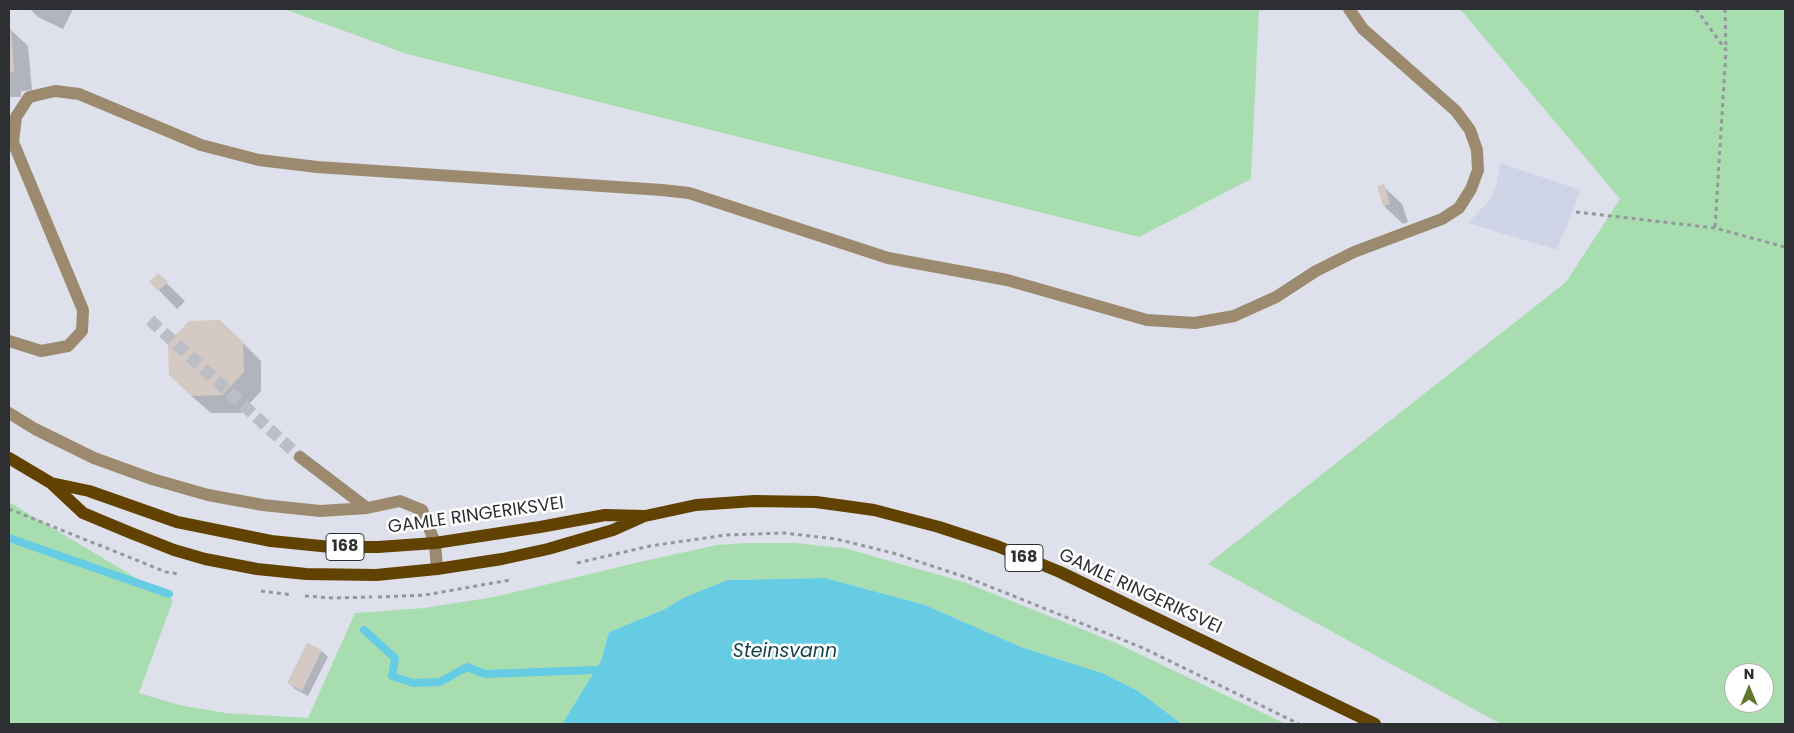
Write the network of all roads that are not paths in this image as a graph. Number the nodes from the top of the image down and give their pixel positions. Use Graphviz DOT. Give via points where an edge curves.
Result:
graph roads {
  1 [pos="1349,9"];
  2 [pos="9,341"];
  3 [pos="9,413"];
  4 [pos="300,456"];
  5 [pos="9,458"];
  6 [pos="50,483"];
  7 [pos="367,508"];
  8 [pos="645,516"];
  9 [pos="435,543"];
  10 [pos="437,569"];
  11 [pos="1375,724"];
  1 -- 2 [label="lane" via="1364,29 1456,111 1470,130 1477,150 1478,170 1471,189 1459,208 1442,219 1354,252 1276,298 1234,316 1195,324 1147,320 1007,280 888,258 689,194 317,168 260,160 201,145 79,94 55,91 29,96 16,117 13,142 83,310 82,331 68,346 42,351"];
  3 -- 7 [label="lane" via="94,458 208,495 263,506 320,511"];
  4 -- 7 [label="lane"];
  5 -- 6 [label="main road, GAMLE RINGERIKSVEI / 168"];
  6 -- 9 [label="main road, GAMLE RINGERIKSVEI / 168" via="89,491 177,522 271,541 331,547"];
  6 -- 10 [label="main road, GAMLE RINGERIKSVEI / 168" via="84,512 205,559 306,574 376,575"];
  7 -- 9 [label="lane" via="400,502 422,510"];
  8 -- 9 [label="main road, GAMLE RINGERIKSVEI / 168" via="605,515"];
  8 -- 10 [label="main road, GAMLE RINGERIKSVEI / 168" via="614,530 548,549"];
  8 -- 11 [label="main road, GAMLE RINGERIKSVEI / 168" via="696,506 816,502 874,510 939,527 1060,572"];
  9 -- 10 [label="lane"];
}
